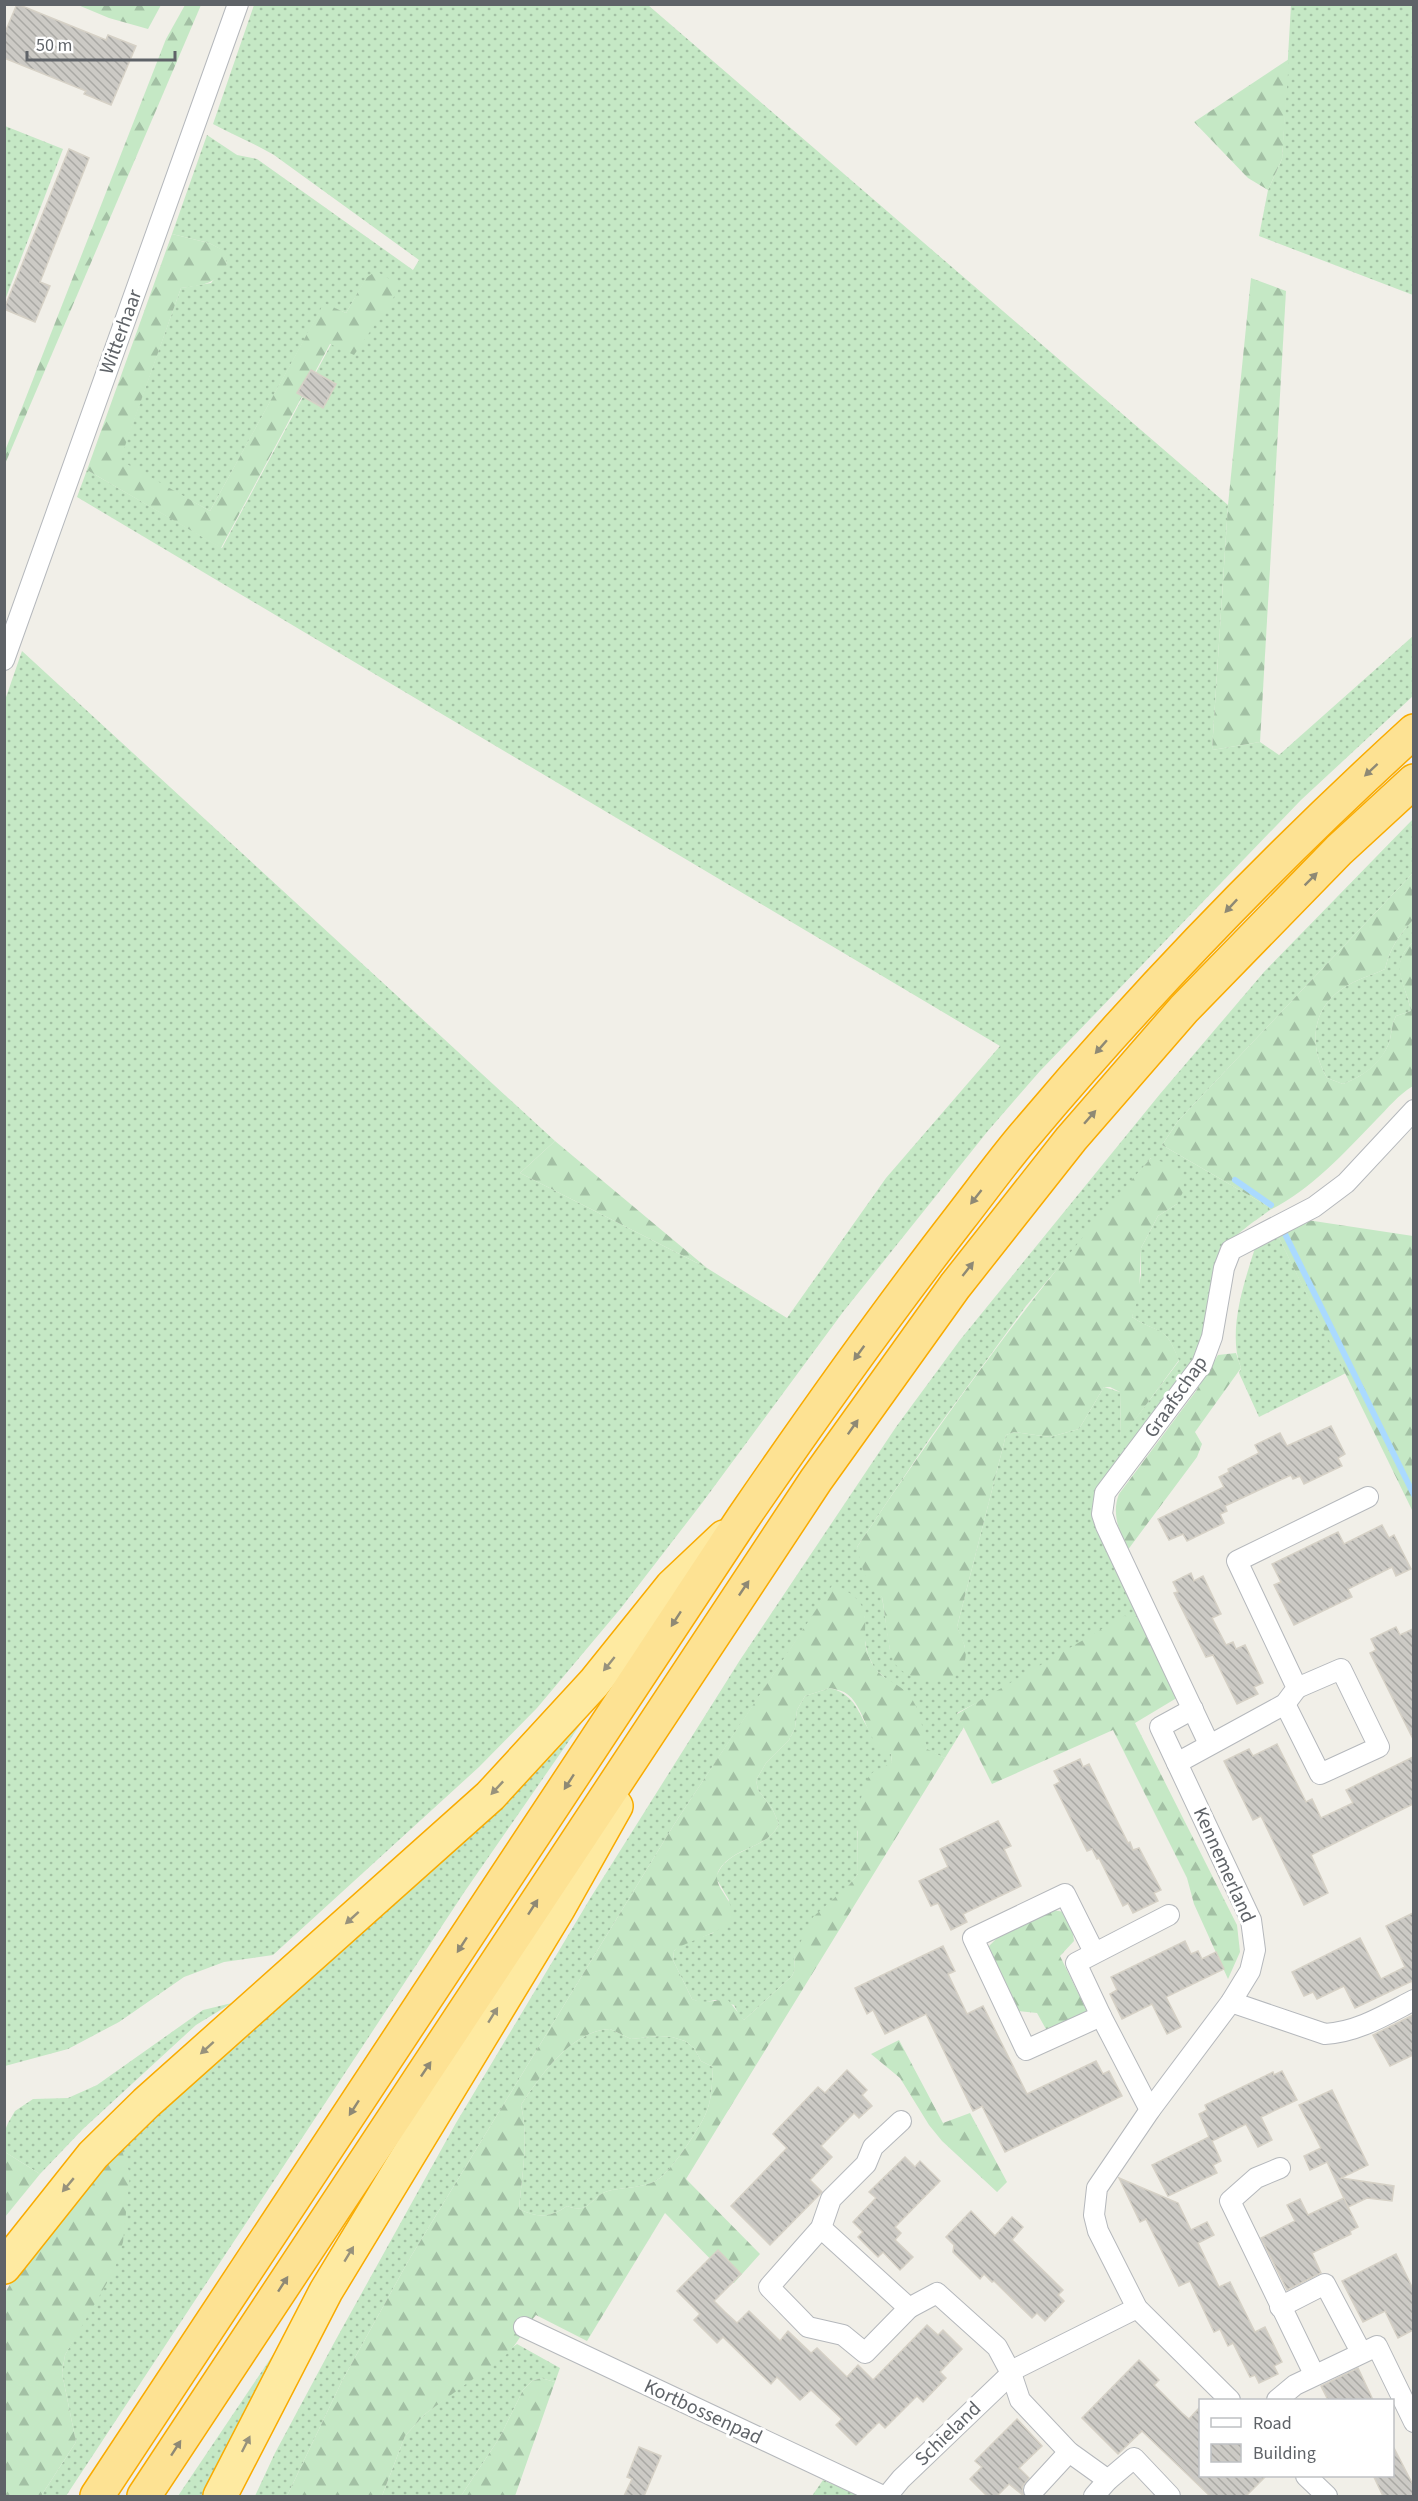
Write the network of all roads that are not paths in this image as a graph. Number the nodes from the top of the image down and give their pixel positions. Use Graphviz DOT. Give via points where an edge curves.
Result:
graph roads {
  1 [pos="238,4"];
  2 [pos="4,660"];
  3 [pos="1413,730"];
  4 [pos="1413,781"];
  5 [pos="1413,1110"];
  6 [pos="1368,1497"];
  7 [pos="743,1518"];
  8 [pos="711,1637"];
  9 [pos="1297,1688"];
  10 [pos="1285,1704"];
  11 [pos="1193,1708"];
  12 [pos="1209,1744"];
  13 [pos="1177,1763"];
  14 [pos="1169,1915"];
  15 [pos="1094,1952"];
  16 [pos="1413,2000"];
  17 [pos="1231,2002"];
  18 [pos="1101,2016"];
  19 [pos="1150,2109"];
  20 [pos="901,2121"];
  21 [pos="1280,2168"];
  22 [pos="821,2228"];
  23 [pos="4,2266"];
  24 [pos="1280,2307"];
  25 [pos="909,2308"];
  26 [pos="1137,2308"];
  27 [pos="524,2327"];
  28 [pos="1361,2352"];
  29 [pos="1011,2373"];
  30 [pos="1314,2374"];
  31 [pos="1229,2399"];
  32 [pos="1278,2399"];
  33 [pos="1413,2422"];
  34 [pos="1069,2452"];
  35 [pos="1308,2477"];
  36 [pos="1108,2480"];
  37 [pos="1034,2490"];
  38 [pos="97,2496"];
  39 [pos="144,2496"];
  40 [pos="220,2496"];
  41 [pos="885,2496"];
  42 [pos="1094,2496"];
  43 [pos="1170,2496"];
  44 [pos="1328,2496"];
  1 -- 2 [label="street, Witterhaar"];
  3 -- 7 [label="highway, one-way" via="1244,892 1139,1003 1030,1129 912,1280"];
  8 -- 4 [label="highway, one-way" via="892,1371 1071,1138 1200,993 1339,850"];
  5 -- 11 [label="street, Graafschap" via="1346,1183 1314,1207 1231,1250 1212,1337 1202,1364 1106,1493 1102,1514 1106,1526"];
  6 -- 9 [label="street" via="1237,1561"];
  7 -- 23 [label="highway, one-way" via="672,1586 594,1683 490,1796 154,2095 93,2155"];
  7 -- 38 [label="highway, one-way"];
  39 -- 8 [label="highway, one-way"];
  40 -- 8 [label="highway, one-way" via="326,2291 558,1909"];
  9 -- 10 [label="street"];
  9 -- 10 [label="street" via="1341,1669 1379,1747 1320,1774"];
  10 -- 12 [label="street"];
  11 -- 12 [label="street, Graafschap"];
  11 -- 13 [label="street, Kennemerland" via="1160,1727"];
  12 -- 13 [label="street"];
  13 -- 17 [label="street, Kennemerland" via="1251,1920 1255,1950 1250,1971"];
  14 -- 15 [label="street"];
  15 -- 18 [label="street" via="1076,1963"];
  15 -- 18 [label="street" via="1065,1894 973,1938 1026,2050"];
  16 -- 17 [label="street" via="1362,2026 1326,2034"];
  17 -- 19 [label="street, Kennemerland"];
  18 -- 19 [label="street"];
  19 -- 26 [label="street, Kennemerland" via="1097,2188 1094,2215"];
  20 -- 22 [label="street" via="873,2147 866,2164 831,2199"];
  21 -- 24 [label="street" via="1256,2178 1230,2201"];
  22 -- 25 [label="street"];
  22 -- 25 [label="street" via="769,2287 808,2327 843,2335 865,2353"];
  24 -- 28 [label="street" via="1325,2284"];
  24 -- 30 [label="street"];
  25 -- 29 [label="street" via="937,2293 997,2347"];
  26 -- 29 [label="street, Schieland" via="1033,2358"];
  26 -- 31 [label="street, Kennemerland"];
  27 -- 41 [label="street, Kortbossenpad"];
  28 -- 30 [label="street"];
  28 -- 33 [label="street" via="1377,2346"];
  29 -- 34 [label="street" via="1020,2400"];
  29 -- 41 [label="street, Schieland"];
  30 -- 32 [label="street"];
  34 -- 36 [label="street"];
  34 -- 37 [label="street"];
  35 -- 44 [label="street"];
  36 -- 42 [label="street"];
  36 -- 43 [label="street" via="1134,2458"];
}
